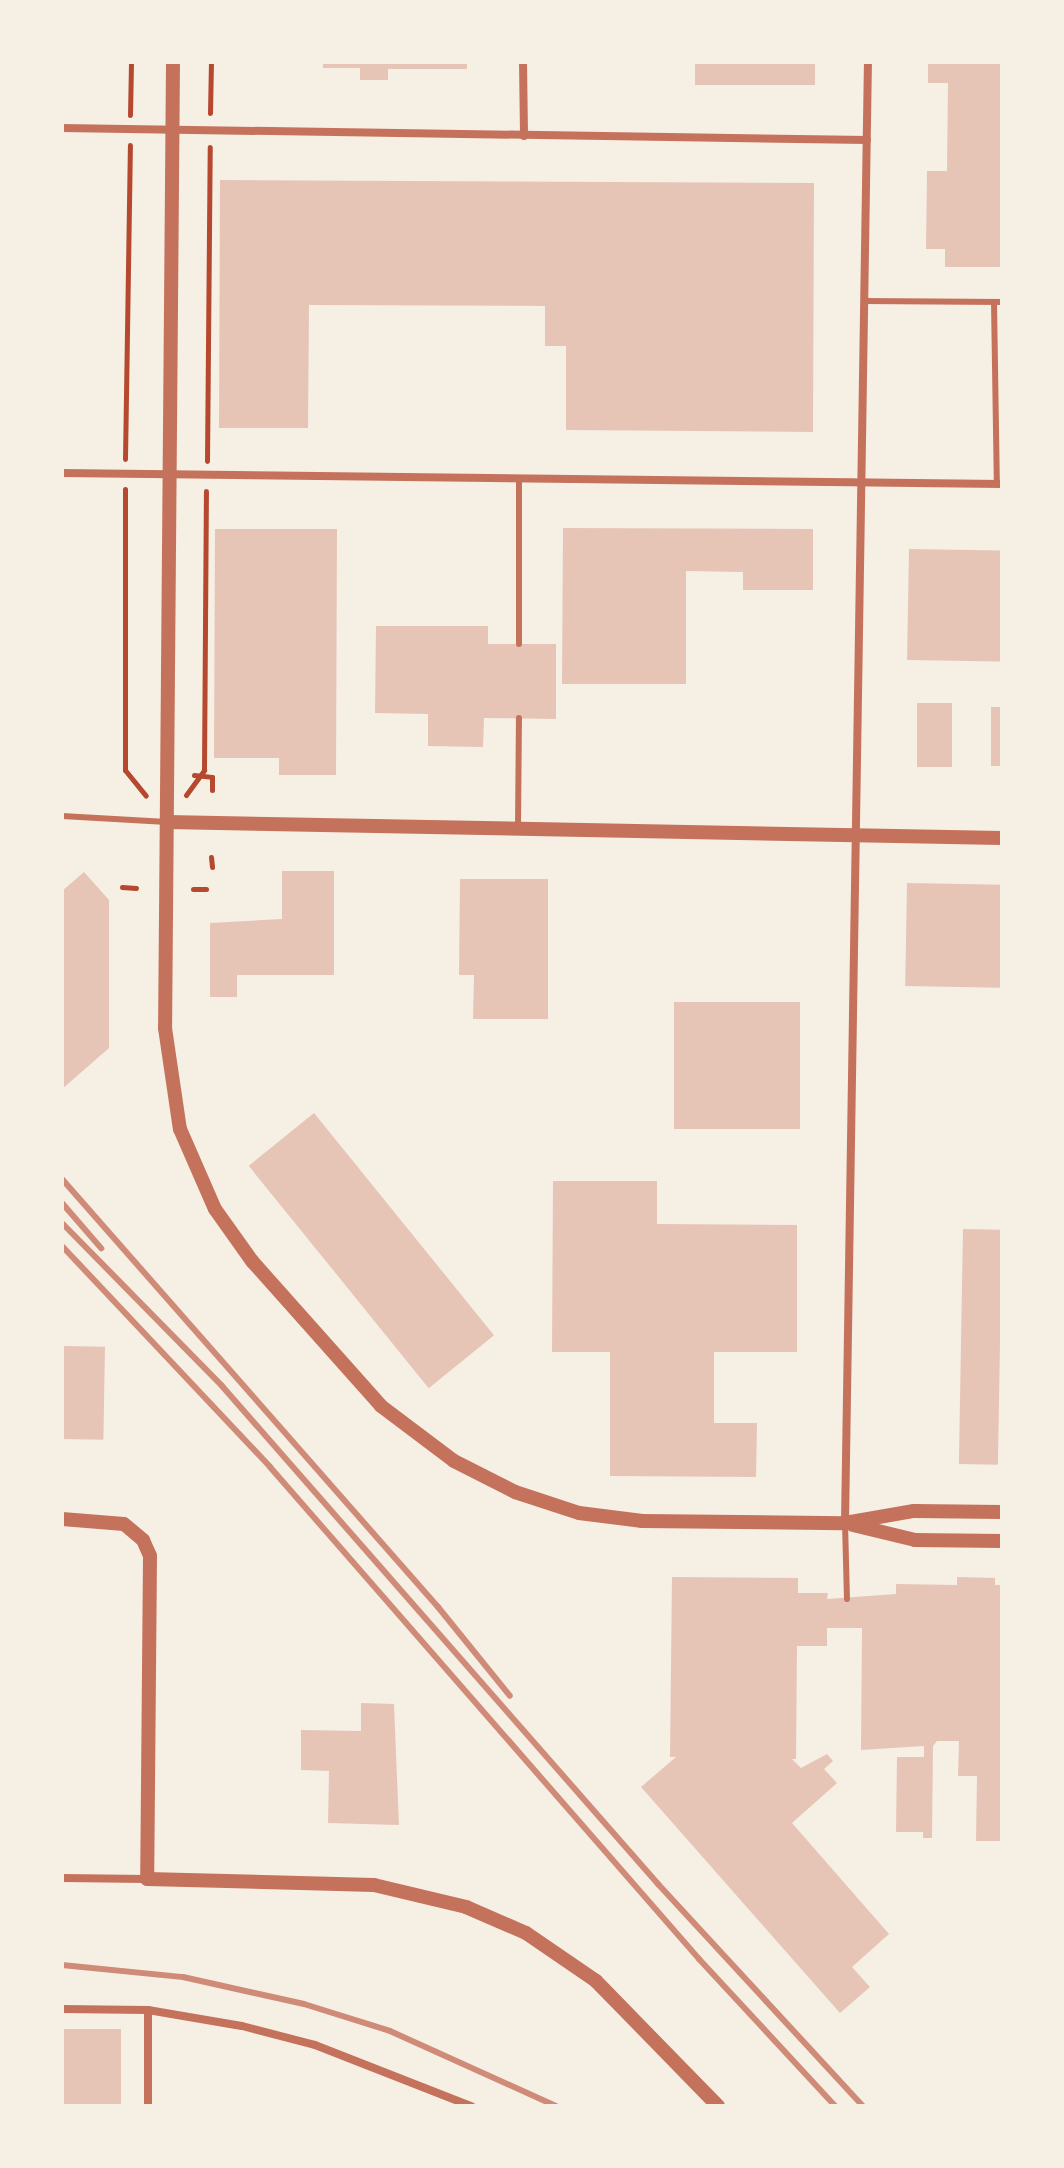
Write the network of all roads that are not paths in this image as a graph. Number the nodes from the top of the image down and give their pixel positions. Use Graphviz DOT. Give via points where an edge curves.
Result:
graph roads {
  1 [pos="173,62"];
  2 [pos="523,62"];
  3 [pos="868,62"];
  4 [pos="62,128"];
  5 [pos="170,130"];
  6 [pos="524,136"];
  7 [pos="867,140"];
  8 [pos="864,301"];
  9 [pos="998,302"];
  10 [pos="62,473"];
  11 [pos="169,474"];
  12 [pos="519,478"];
  13 [pos="861,482"];
  14 [pos="1000,484"];
  15 [pos="519,644"];
  16 [pos="519,718"];
  17 [pos="62,816"];
  18 [pos="167,822"];
  19 [pos="518,829"];
  20 [pos="853,836"];
  21 [pos="1002,838"];
  22 [pos="1002,1512"];
  23 [pos="62,1519"];
  24 [pos="845,1523"];
  25 [pos="1002,1541"];
  26 [pos="847,1599"];
  27 [pos="62,1878"];
  28 [pos="147,1879"];
  29 [pos="62,2009"];
  30 [pos="148,2010"];
  31 [pos="148,2106"];
  32 [pos="471,2106"];
  33 [pos="718,2106"];
  1 -- 5 [label="street"];
  2 -- 6 [label="street"];
  3 -- 7 [label="street"];
  4 -- 5 [label="street"];
  5 -- 6 [label="street"];
  5 -- 11 [label="street"];
  6 -- 7 [label="street"];
  7 -- 8 [label="street"];
  8 -- 9 [label="lane"];
  8 -- 13 [label="street"];
  9 -- 14 [label="lane"];
  10 -- 11 [label="street"];
  11 -- 12 [label="street"];
  11 -- 18 [label="street"];
  12 -- 13 [label="street"];
  12 -- 15 [label="lane"];
  13 -- 14 [label="street"];
  13 -- 20 [label="street"];
  16 -- 19 [label="lane"];
  17 -- 18 [label="lane"];
  18 -- 19 [label="street"];
  18 -- 24 [label="street" via="166,1048 188,1151 226,1227 362,1387 398,1421 473,1474 558,1507 642,1521"];
  19 -- 20 [label="street"];
  20 -- 21 [label="street"];
  20 -- 24 [label="street"];
  22 -- 24 [label="street" via="914,1511"];
  23 -- 28 [label="street" via="116,1521 143,1540 152,1567"];
  24 -- 25 [label="street" via="915,1540"];
  24 -- 26 [label="lane"];
  27 -- 28 [label="street"];
  28 -- 33 [label="street" via="340,1882 406,1890 497,1919 573,1963 618,2001"];
  29 -- 30 [label="street"];
  30 -- 31 [label="street"];
  30 -- 32 [label="street" via="315,2045"];
}
